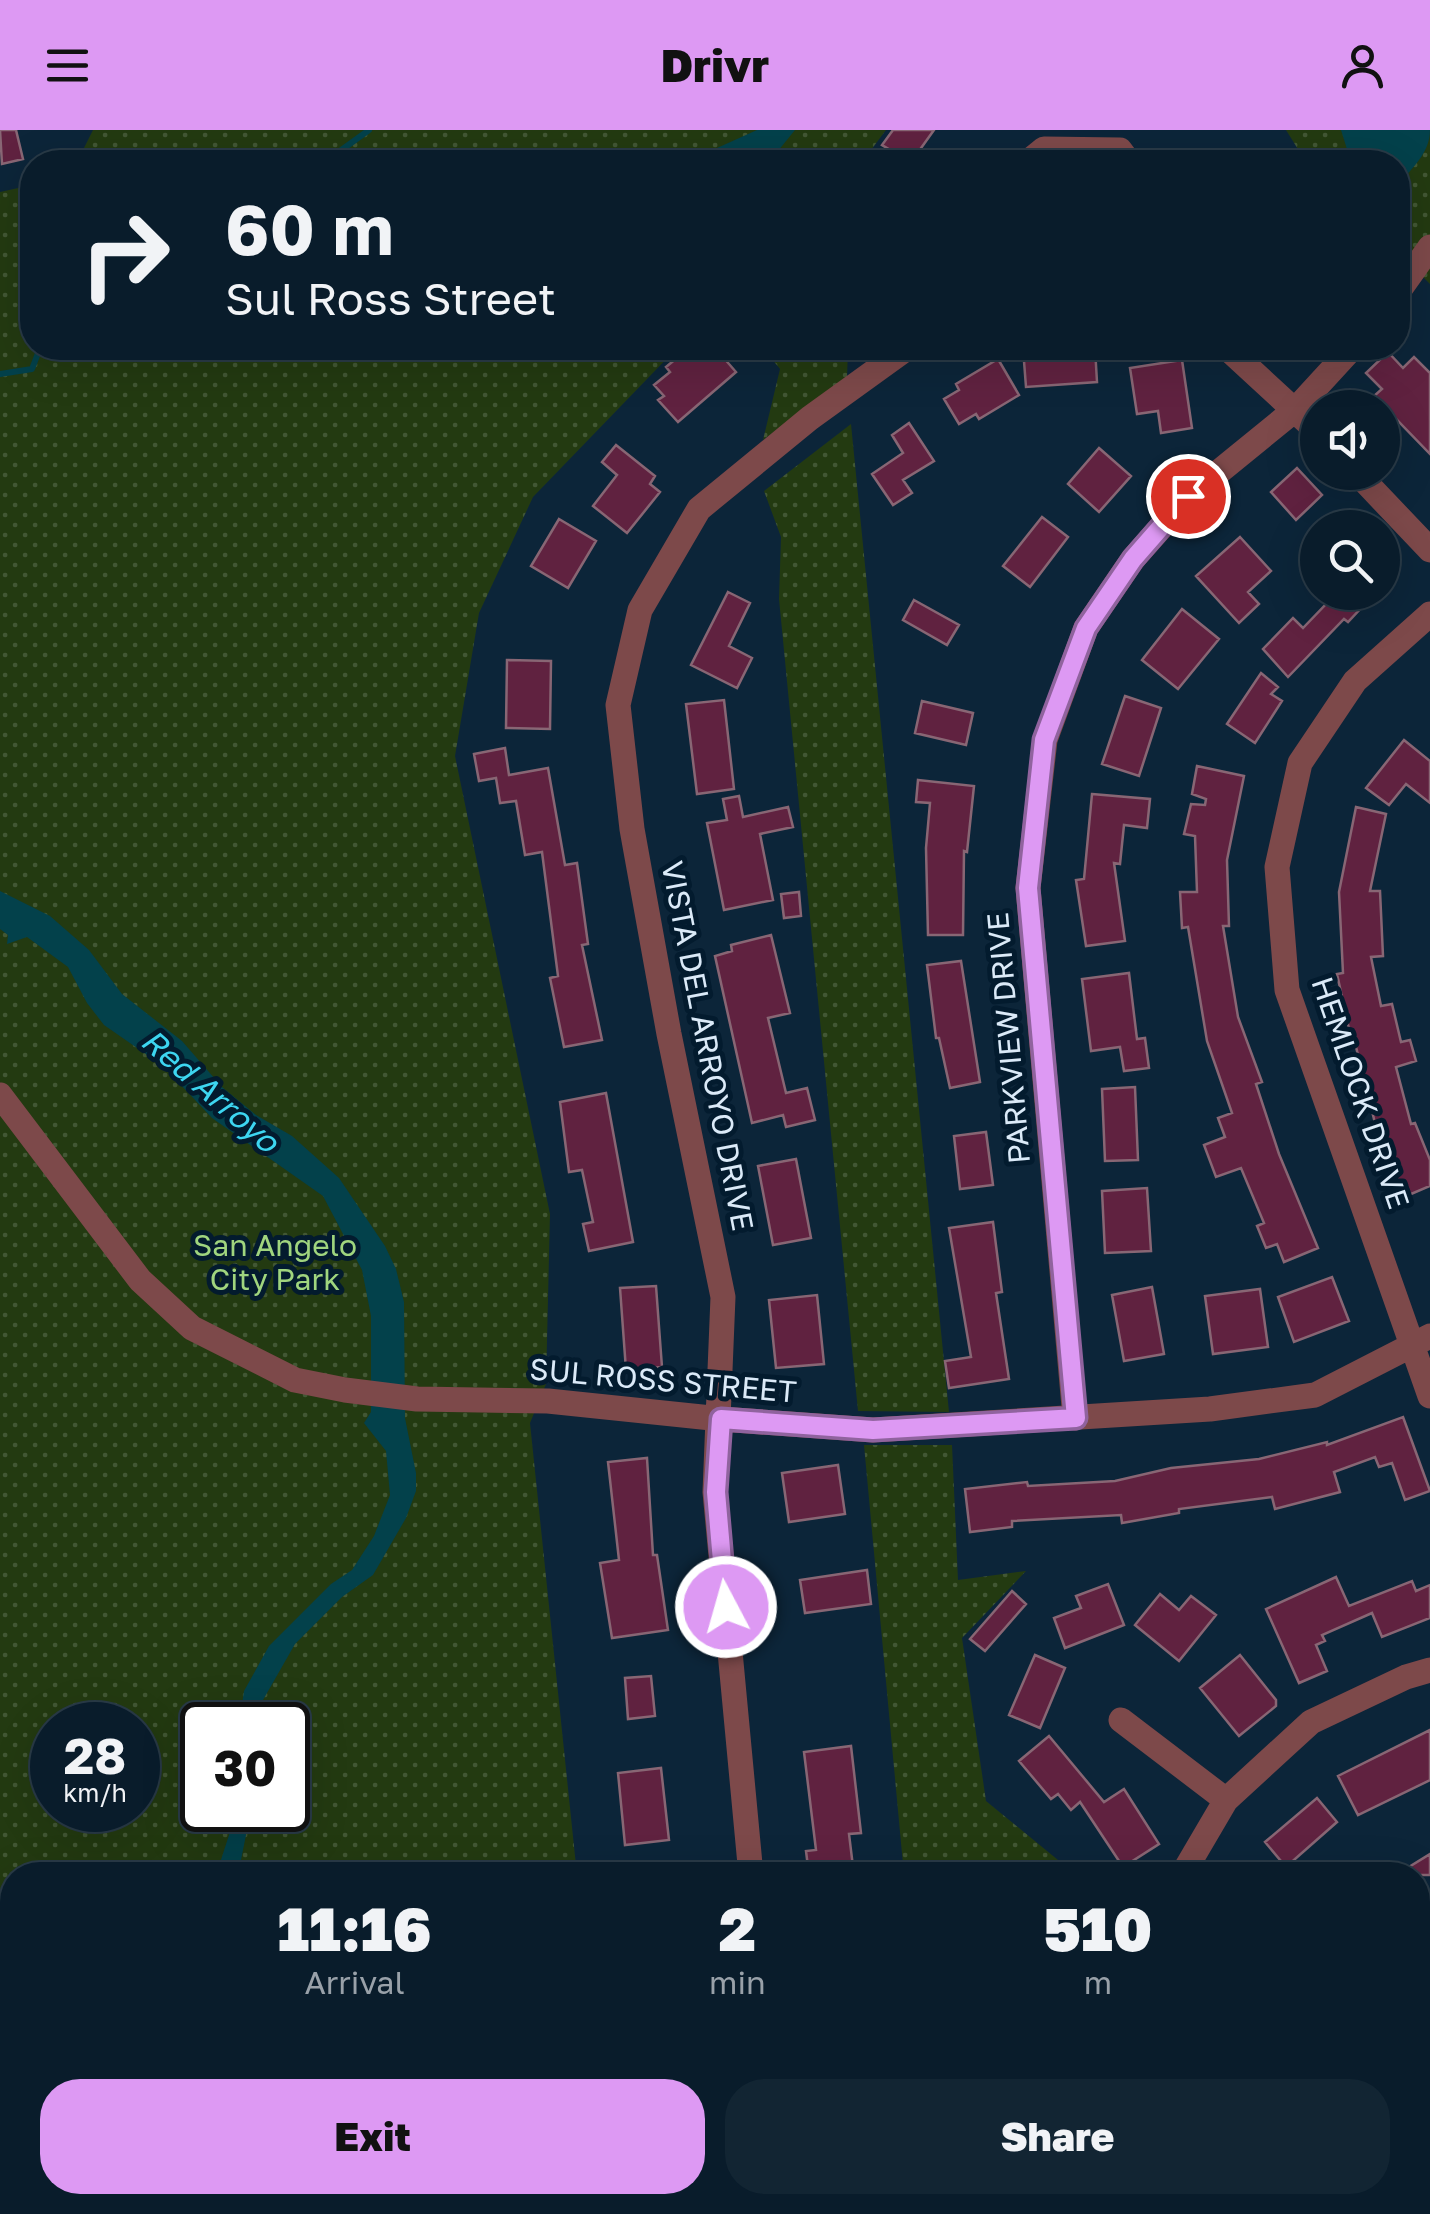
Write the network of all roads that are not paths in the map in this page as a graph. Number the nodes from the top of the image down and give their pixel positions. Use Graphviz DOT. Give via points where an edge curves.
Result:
graph roads {
  1 [pos="1042,150"];
  2 [pos="1120,150"];
  3 [pos="1430,246"];
  4 [pos="1410,275"];
  5 [pos="891,360"];
  6 [pos="1241,360"];
  7 [pos="1341,360"];
  8 [pos="1296,409"];
  9 [pos="1300,413"];
  10 [pos="1373,490"];
  11 [pos="1430,550"];
  12 [pos="1430,614"];
  13 [pos="0,1095"];
  14 [pos="1422,1339"];
  15 [pos="1430,1396"];
  16 [pos="1076,1418"];
  17 [pos="721,1419"];
  18 [pos="1430,1670"];
  19 [pos="1121,1720"];
  20 [pos="1226,1800"];
  21 [pos="750,1862"];
  22 [pos="1190,1862"];
  1 -- 2 [label="street"];
  3 -- 4 [label="street"];
  5 -- 17 [label="street, VISTA DEL ARROYO DRIVE" via="698,509 640,610 618,705 632,829 723,1297"];
  6 -- 8 [label="street"];
  7 -- 8 [label="street, PARKVIEW DRIVE"];
  8 -- 9 [label="street"];
  8 -- 16 [label="street, PARKVIEW DRIVE" via="1188,496 1133,559 1086,628 1044,740 1028,888"];
  10 -- 11 [label="street"];
  12 -- 14 [label="street, HEMLOCK DRIVE" via="1355,682 1300,763 1277,867 1286,990"];
  13 -- 17 [label="street, SUL ROSS STREET" via="140,1280 192,1328 294,1380 417,1400 548,1401"];
  14 -- 15 [label="street, HEMLOCK DRIVE"];
  14 -- 16 [label="street, SUL ROSS STREET" via="1315,1395"];
  16 -- 17 [label="street, SUL ROSS STREET" via="873,1430"];
  17 -- 21 [label="street, VISTA DEL ARROYO DRIVE" via="716,1492"];
  18 -- 20 [label="street" via="1311,1722"];
  19 -- 20 [label="street"];
  20 -- 22 [label="street"];
}
